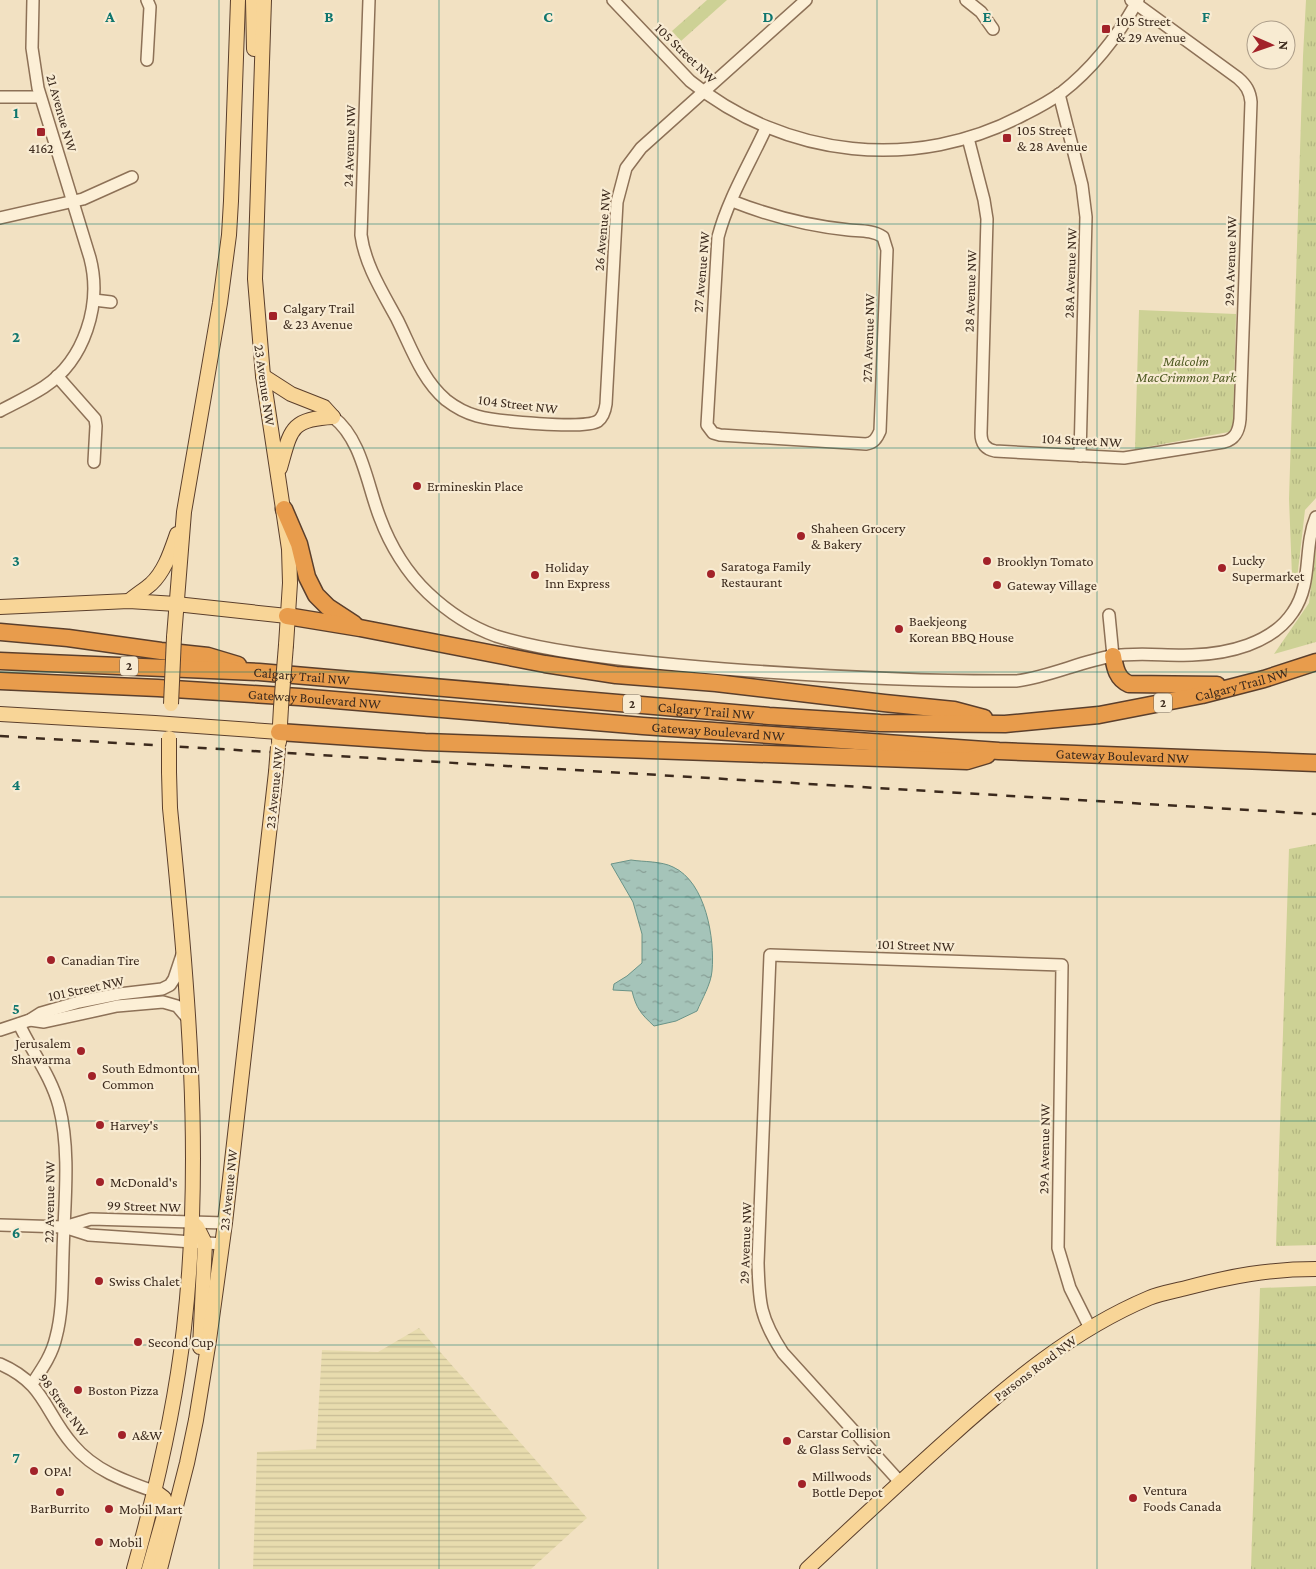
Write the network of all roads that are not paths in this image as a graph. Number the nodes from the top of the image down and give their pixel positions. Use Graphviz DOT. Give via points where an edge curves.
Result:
graph roads {
  1 [pos="33,0"];
  2 [pos="147,0"];
  3 [pos="238,0"];
  4 [pos="253,0"];
  5 [pos="264,0"];
  6 [pos="369,0"];
  7 [pos="613,0"];
  8 [pos="806,0"];
  9 [pos="966,0"];
  10 [pos="1135,1"];
  11 [pos="993,29"];
  12 [pos="147,60"];
  13 [pos="704,92"];
  14 [pos="1059,94"];
  15 [pos="0,97"];
  16 [pos="40,97"];
  17 [pos="260,107"];
  18 [pos="766,128"];
  19 [pos="968,138"];
  20 [pos="132,177"];
  21 [pos="732,201"];
  22 [pos="74,202"];
  23 [pos="0,218"];
  24 [pos="381,289"];
  25 [pos="94,300"];
  26 [pos="111,302"];
  27 [pos="58,376"];
  28 [pos="263,376"];
  29 [pos="0,411"];
  30 [pos="333,417"];
  31 [pos="598,421"];
  32 [pos="1235,436"];
  33 [pos="875,440"];
  34 [pos="985,446"];
  35 [pos="1080,456"];
  36 [pos="94,462"];
  37 [pos="278,473"];
  38 [pos="284,509"];
  39 [pos="184,512"];
  40 [pos="1316,517"];
  41 [pos="129,601"];
  42 [pos="176,604"];
  43 [pos="0,607"];
  44 [pos="1109,615"];
  45 [pos="287,616"];
  46 [pos="360,628"];
  47 [pos="0,632"];
  48 [pos="1113,656"];
  49 [pos="0,661"];
  50 [pos="1316,662"];
  51 [pos="259,672"];
  52 [pos="0,681"];
  53 [pos="1242,685"];
  54 [pos="0,714"];
  55 [pos="1005,724"];
  56 [pos="170,731"];
  57 [pos="279,740"];
  58 [pos="999,751"];
  59 [pos="1316,763"];
  60 [pos="184,949"];
  61 [pos="770,955"];
  62 [pos="1062,965"];
  63 [pos="190,1021"];
  64 [pos="25,1022"];
  65 [pos="0,1030"];
  66 [pos="192,1222"];
  67 [pos="224,1223"];
  68 [pos="0,1225"];
  69 [pos="64,1227"];
  70 [pos="198,1242"];
  71 [pos="222,1244"];
  72 [pos="1316,1268"];
  73 [pos="1090,1328"];
  74 [pos="0,1364"];
  75 [pos="32,1384"];
  76 [pos="196,1420"];
  77 [pos="900,1482"];
  78 [pos="156,1492"];
  79 [pos="134,1569"];
  80 [pos="149,1569"];
  81 [pos="160,1569"];
  82 [pos="807,1569"];
  1 -- 16 [label="street, 21 Avenue NW" via="32,48"];
  2 -- 12 [label="street" via="150,7"];
  3 -- 39 [label="main road" via="229,235"];
  4 -- 17 [label="main road" via="254,63"];
  5 -- 17 [label="main road, 23 Avenue NW"];
  6 -- 24 [label="street, 24 Avenue NW" via="362,235 365,253"];
  7 -- 13 [label="street, 105 Street NW"];
  8 -- 13 [label="street, 26 Avenue NW"];
  9 -- 11 [label="street" via="981,12"];
  10 -- 14 [label="street, 105 Street NW" via="1099,55"];
  10 -- 32 [label="street, 29A Avenue NW" via="1238,78 1247,88 1251,102 1241,399"];
  13 -- 18 [label="street, 105 Street NW"];
  13 -- 31 [label="street, 26 Avenue NW" via="641,148 623,176 617,202 606,404"];
  14 -- 19 [label="street, 105 Street NW" via="1013,121"];
  14 -- 35 [label="street, 28A Avenue NW" via="1082,185 1086,217"];
  15 -- 16 [label="street"];
  16 -- 22 [label="street, 21 Avenue NW"];
  17 -- 28 [label="main road, 23 Avenue NW" via="255,280"];
  18 -- 19 [label="street, 105 Street NW" via="807,142 876,150 918,148"];
  18 -- 21 [label="street, 27 Avenue NW"];
  19 -- 34 [label="street, 28 Avenue NW" via="987,219 980,433"];
  20 -- 22 [label="street"];
  21 -- 33 [label="street, 27A Avenue NW" via="788,220 872,232 883,237 887,250 880,431"];
  21 -- 33 [label="street, 27 Avenue NW" via="721,224 716,249 706,421 709,429 720,435 866,444"];
  22 -- 23 [label="street"];
  22 -- 25 [label="street, 21 Avenue NW" via="92,265"];
  24 -- 31 [label="street, 104 Street NW" via="428,380 456,407 476,416 502,420 581,426"];
  25 -- 26 [label="street"];
  25 -- 27 [label="street, 21 Avenue NW" via="84,339"];
  27 -- 29 [label="street" via="44,388"];
  27 -- 36 [label="street" via="95,419"];
  28 -- 30 [label="main road" via="291,394 324,407"];
  28 -- 37 [label="main road, 23 Avenue NW"];
  30 -- 37 [label="main road" via="306,420 292,430"];
  30 -- 48 [label="street" via="350,435 381,521 408,569 426,591 453,613 487,632 510,640 599,657 672,665 896,679 1021,680"];
  32 -- 35 [label="street, 104 Street NW" via="1224,442 1124,458"];
  34 -- 35 [label="street, 104 Street NW" via="995,451"];
  37 -- 38 [label="main road, 23 Avenue NW"];
  38 -- 45 [label="main road, 23 Avenue NW" via="290,567"];
  38 -- 46 [label="highway" via="316,595 328,608"];
  39 -- 41 [label="main road" via="161,572 153,583"];
  39 -- 42 [label="main road"];
  40 -- 48 [label="street" via="1309,537 1302,595 1287,621 1268,636 1243,646 1207,654"];
  41 -- 42 [label="main road"];
  41 -- 43 [label="main road"];
  42 -- 45 [label="main road"];
  42 -- 56 [label="main road, bridge"];
  44 -- 48 [label="street"];
  45 -- 46 [label="highway"];
  45 -- 57 [label="main road, 23 Avenue NW, bridge"];
  46 -- 55 [label="highway" via="554,666 954,710"];
  47 -- 51 [label="highway" via="208,656"];
  48 -- 53 [label="highway" via="1119,677 1129,684"];
  49 -- 51 [label="highway, Calgary Trail NW / 2"];
  50 -- 53 [label="highway, Calgary Trail NW / 2"];
  51 -- 55 [label="highway, Calgary Trail NW / 2" via="769,716 880,723"];
  52 -- 58 [label="highway, Gateway Boulevard NW / 2" via="308,698"];
  53 -- 55 [label="highway, Calgary Trail NW / 2" via="1106,713"];
  54 -- 56 [label="main road"];
  56 -- 57 [label="main road"];
  56 -- 60 [label="main road, bridge" via="170,808"];
  57 -- 58 [label="highway" via="967,761"];
  57 -- 67 [label="main road, 23 Avenue NW, bridge"];
  58 -- 59 [label="highway, Gateway Boulevard NW / 2"];
  60 -- 63 [label="main road"];
  60 -- 64 [label="street, 101 Street NW" via="174,979 166,988 79,1002 41,1013"];
  61 -- 62 [label="street, 101 Street NW"];
  61 -- 77 [label="street, 29 Avenue NW" via="758,1297 773,1339 783,1353"];
  62 -- 73 [label="street, 29A Avenue NW" via="1058,1248 1072,1292"];
  63 -- 64 [label="street, 101 Street NW" via="177,1006 163,1002 118,1006 44,1022"];
  63 -- 66 [label="main road"];
  64 -- 65 [label="street, 101 Street NW"];
  64 -- 69 [label="street, 22 Avenue NW" via="59,1108 65,1169"];
  66 -- 67 [label="street, 99 Street NW"];
  66 -- 69 [label="street, 99 Street NW" via="91,1220"];
  66 -- 70 [label="main road" via="197,1227"];
  67 -- 71 [label="main road, 23 Avenue NW"];
  68 -- 69 [label="street, 99 Street NW"];
  69 -- 70 [label="street, 99 Street NW" via="89,1236"];
  69 -- 75 [label="street, 22 Avenue NW" via="58,1328 48,1359"];
  70 -- 71 [label="street, 99 Street NW"];
  70 -- 76 [label="main road"];
  70 -- 78 [label="main road"];
  71 -- 76 [label="main road, 23 Avenue NW"];
  72 -- 73 [label="main road, Parsons Road NW" via="1244,1274 1212,1281 1150,1298"];
  73 -- 77 [label="main road, Parsons Road NW" via="1004,1389"];
  74 -- 75 [label="street, 98 Street NW"];
  75 -- 78 [label="street, 98 Street NW" via="66,1436 84,1456 116,1478"];
  76 -- 81 [label="main road, 23 Avenue NW"];
  77 -- 82 [label="main road, Parsons Road NW"];
  78 -- 79 [label="main road"];
  78 -- 80 [label="main road" via="164,1498 166,1509"];
}
